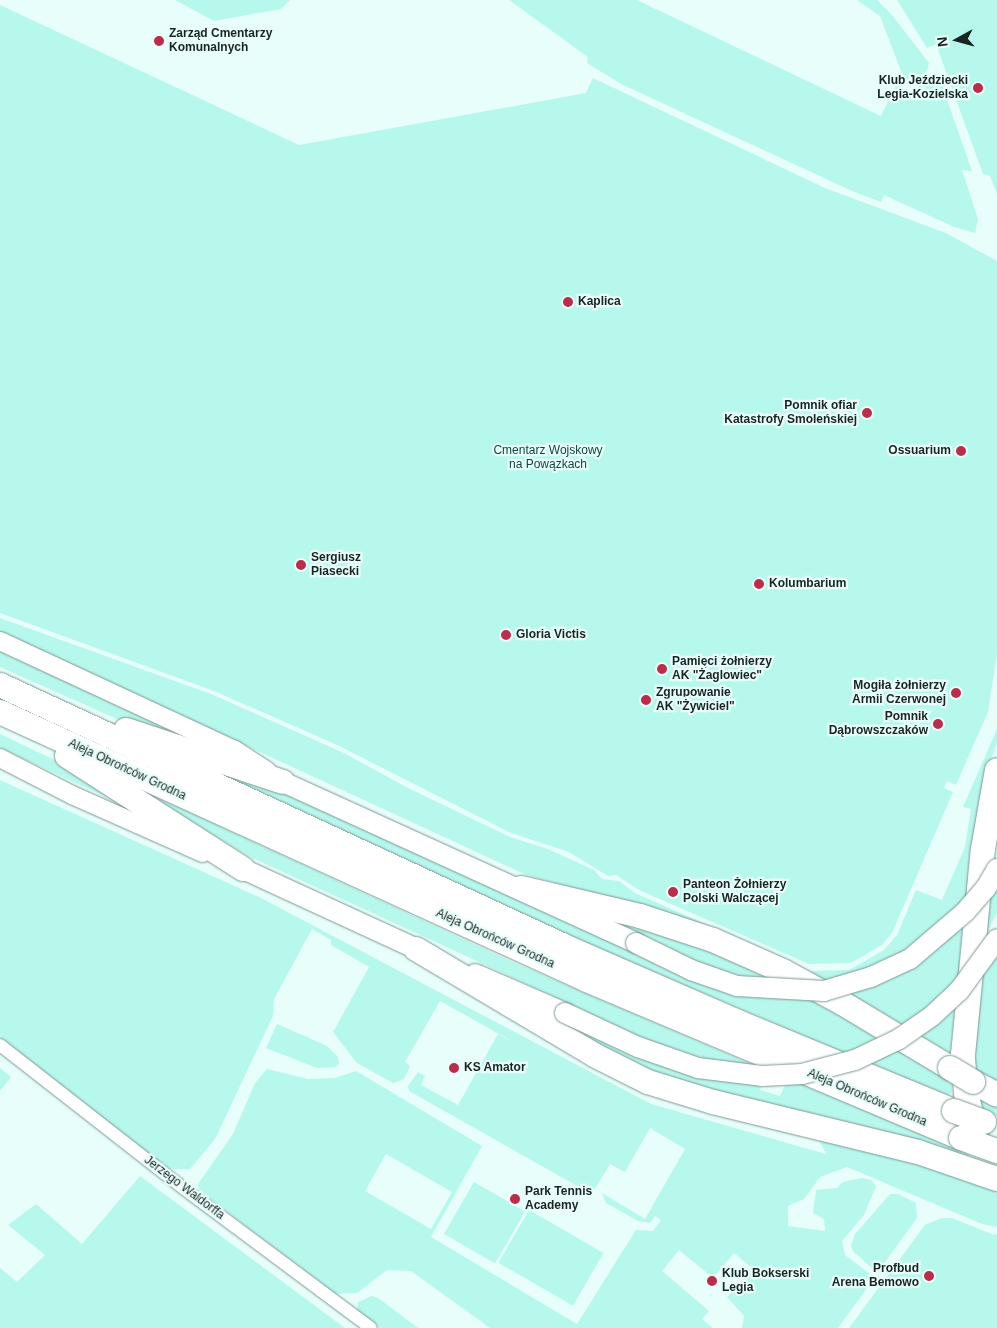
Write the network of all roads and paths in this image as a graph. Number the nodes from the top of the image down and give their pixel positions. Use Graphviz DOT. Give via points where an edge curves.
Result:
graph roads {
  1 [pos="0,641"];
  2 [pos="0,685"];
  3 [pos="37,701"];
  4 [pos="0,712"];
  5 [pos="0,758"];
  6 [pos="997,770"];
  7 [pos="283,782"];
  8 [pos="243,868"];
  9 [pos="997,869"];
  10 [pos="521,888"];
  11 [pos="997,939"];
  12 [pos="416,948"];
  13 [pos="0,1045"];
  14 [pos="997,1095"];
  15 [pos="990,1125"];
  16 [pos="997,1151"];
  17 [pos="991,1173"];
  18 [pos="371,1328"];
  1 -- 7 [label="main road" via="235,750"];
  2 -- 3 [label="highway"];
  3 -- 7 [label="highway"];
  3 -- 15 [label="highway, Aleja Obrońców Grodna, bridge" via="360,854 564,946 754,1029"];
  4 -- 8 [label="highway"];
  4 -- 16 [label="highway, Aleja Obrońców Grodna, bridge" via="587,980"];
  5 -- 8 [label="main road" via="139,825"];
  6 -- 17 [label="highway" via="984,840 963,1055 966,1093"];
  7 -- 10 [label="main road"];
  8 -- 12 [label="main road"];
  9 -- 10 [label="main road, bridge" via="986,888 965,912 910,959 870,977 824,990 738,986 690,970"];
  10 -- 14 [label="highway, bridge" via="640,916 713,940 825,994"];
  11 -- 12 [label="main road, bridge" via="959,991 932,1016 899,1039 855,1060 802,1074 762,1076 698,1068 646,1050"];
  12 -- 17 [label="highway" via="596,1056 648,1082 713,1102"];
  13 -- 18 [label="street, Jerzego Waldorffa" via="183,1188"];
}
